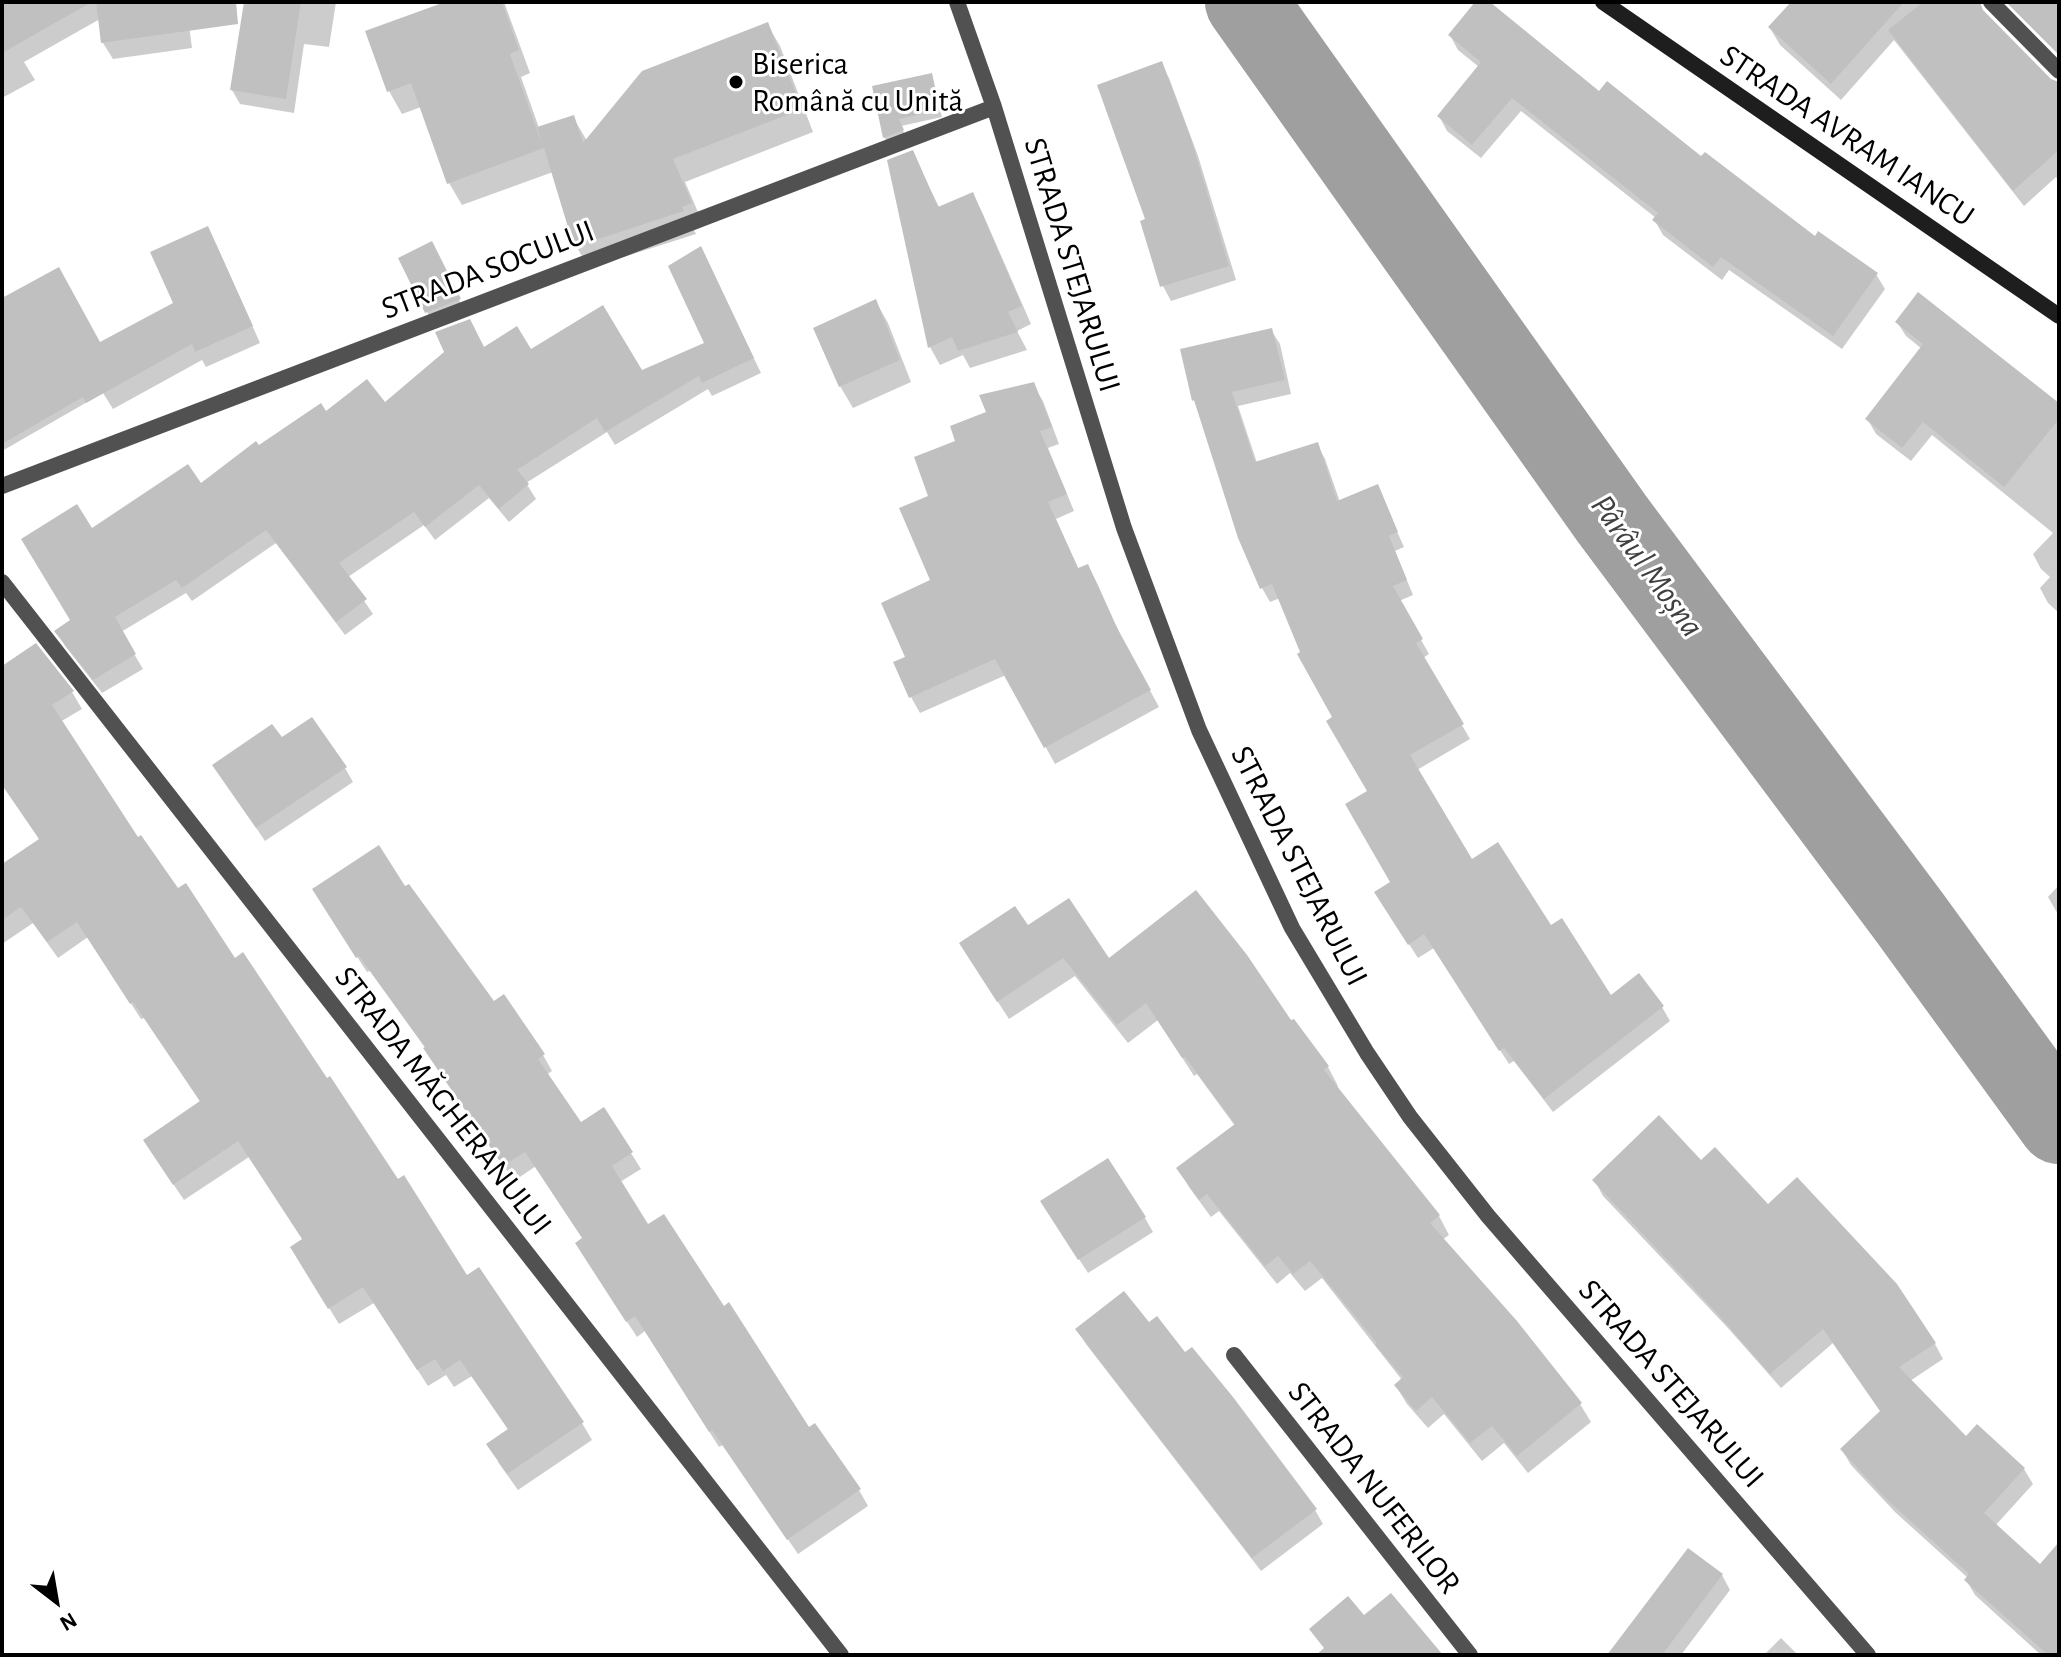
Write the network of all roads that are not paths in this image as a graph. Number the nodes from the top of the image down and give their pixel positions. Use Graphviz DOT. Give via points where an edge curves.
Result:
graph roads {
  1 [pos="957,2"];
  2 [pos="1603,2"];
  3 [pos="1991,2"];
  4 [pos="2059,71"];
  5 [pos="994,107"];
  6 [pos="2059,316"];
  7 [pos="2,486"];
  8 [pos="2,582"];
  9 [pos="1234,1355"];
  10 [pos="841,1655"];
  11 [pos="1470,1655"];
  12 [pos="1868,1655"];
  1 -- 5 [label="street, STRADA STEJARULUI"];
  2 -- 6 [label="main road, STRADA AVRAM IANCU"];
  3 -- 4 [label="street"];
  5 -- 7 [label="street, STRADA SOCULUI"];
  5 -- 12 [label="street, STRADA STEJARULUI" via="1124,528 1199,730 1292,928 1401,1104 1488,1216"];
  8 -- 10 [label="street, STRADA MĂGHERANULUI"];
  9 -- 11 [label="street, STRADA NUFERILOR"];
}
